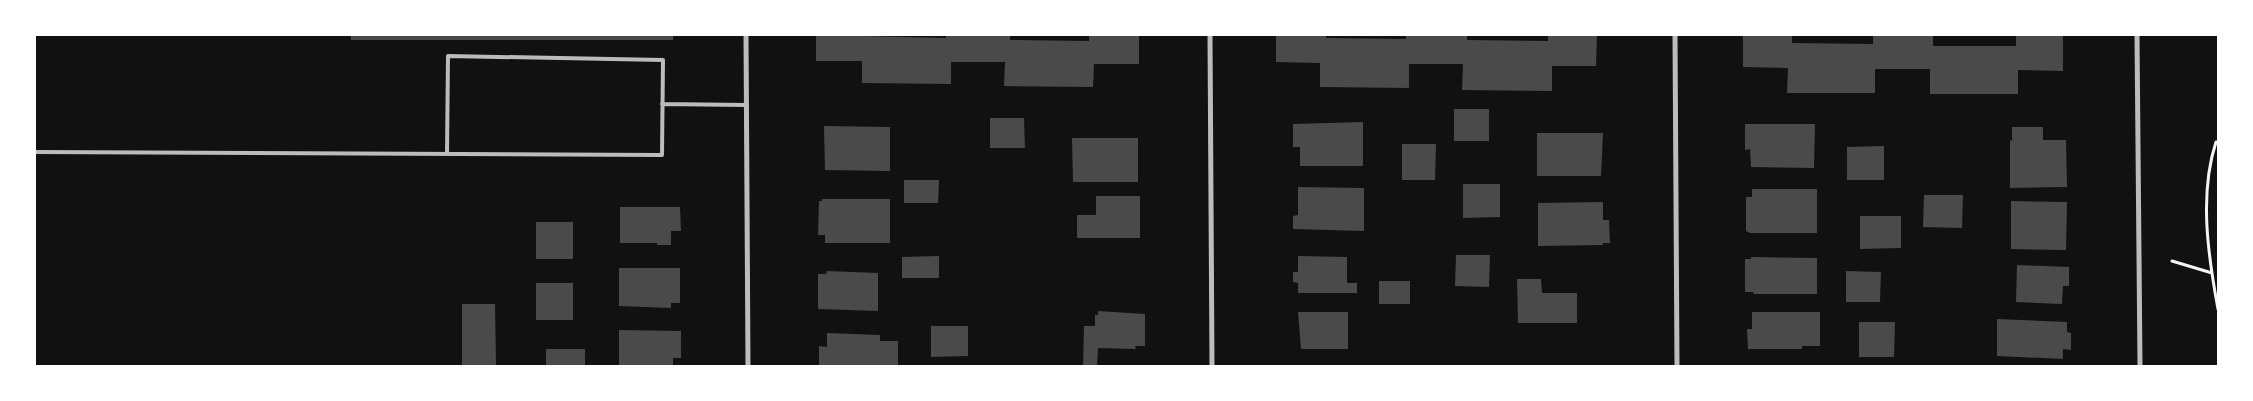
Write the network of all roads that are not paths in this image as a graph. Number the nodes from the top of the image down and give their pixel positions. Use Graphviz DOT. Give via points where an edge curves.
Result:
graph roads {
  1 [pos="746,35"];
  2 [pos="1210,35"];
  3 [pos="1675,35"];
  4 [pos="2137,35"];
  5 [pos="662,104"];
  6 [pos="746,105"];
  7 [pos="35,152"];
  8 [pos="447,153"];
  9 [pos="748,366"];
  10 [pos="1212,366"];
  11 [pos="1677,366"];
  12 [pos="2140,366"];
  1 -- 6 [label="street"];
  2 -- 10 [label="street"];
  3 -- 11 [label="street"];
  4 -- 12 [label="street"];
  5 -- 6 [label="lane"];
  5 -- 8 [label="lane" via="662,155"];
  5 -- 8 [label="lane" via="663,60 448,56"];
  6 -- 9 [label="street"];
  7 -- 8 [label="lane"];
}
